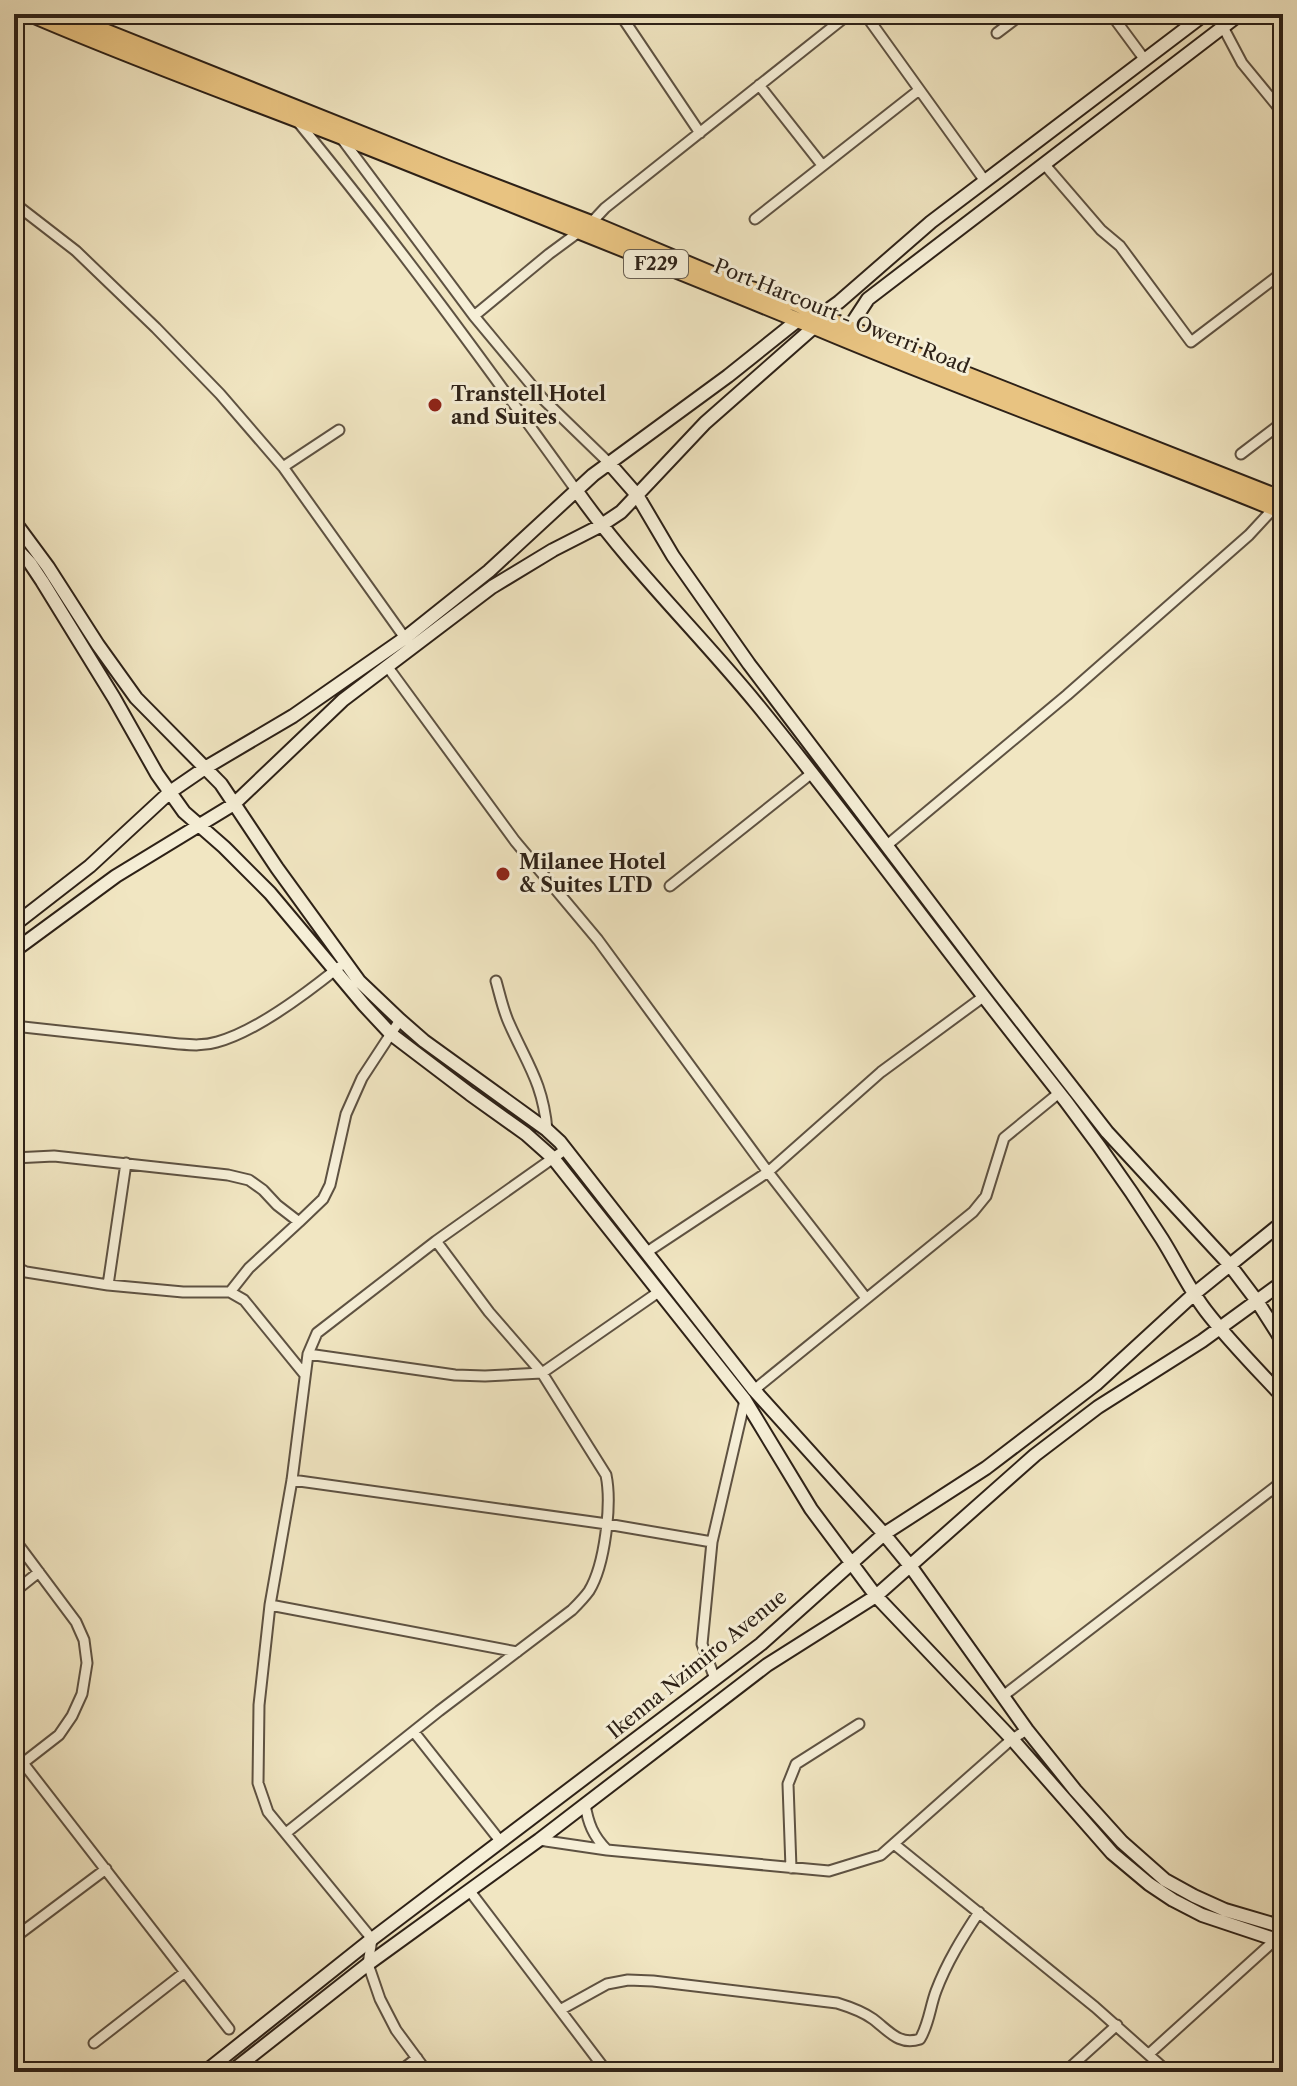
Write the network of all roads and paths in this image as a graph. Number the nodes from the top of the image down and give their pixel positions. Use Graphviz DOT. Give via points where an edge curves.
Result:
graph roads {
  1 [pos="30,14"];
  2 [pos="62,14"];
  3 [pos="620,14"];
  4 [pos="849,14"];
  5 [pos="865,14"];
  6 [pos="1022,14"];
  7 [pos="1111,14"];
  8 [pos="1205,14"];
  9 [pos="1240,14"];
  10 [pos="1223,27"];
  11 [pos="997,33"];
  12 [pos="1145,60"];
  13 [pos="759,85"];
  14 [pos="919,90"];
  15 [pos="1283,113"];
  16 [pos="296,120"];
  17 [pos="700,133"];
  18 [pos="340,136"];
  19 [pos="822,165"];
  20 [pos="1045,165"];
  21 [pos="985,181"];
  22 [pos="14,203"];
  23 [pos="755,219"];
  24 [pos="586,227"];
  25 [pos="1283,272"];
  26 [pos="474,316"];
  27 [pos="798,320"];
  28 [pos="818,321"];
  29 [pos="849,328"];
  30 [pos="1283,422"];
  31 [pos="339,430"];
  32 [pos="1241,454"];
  33 [pos="609,463"];
  34 [pos="283,467"];
  35 [pos="576,490"];
  36 [pos="637,495"];
  37 [pos="1280,506"];
  38 [pos="14,521"];
  39 [pos="600,526"];
  40 [pos="14,546"];
  41 [pos="405,638"];
  42 [pos="387,666"];
  43 [pos="205,768"];
  44 [pos="812,773"];
  45 [pos="170,792"];
  46 [pos="234,804"];
  47 [pos="200,825"];
  48 [pos="886,846"];
  49 [pos="670,886"];
  50 [pos="14,925"];
  51 [pos="14,951"];
  52 [pos="340,966"];
  53 [pos="496,981"];
  54 [pos="983,997"];
  55 [pos="400,1020"];
  56 [pos="14,1026"];
  57 [pos="391,1034"];
  58 [pos="1059,1093"];
  59 [pos="547,1130"];
  60 [pos="566,1149"];
  61 [pos="14,1158"];
  62 [pos="553,1158"];
  63 [pos="126,1163"];
  64 [pos="768,1172"];
  65 [pos="299,1222"];
  66 [pos="1283,1222"];
  67 [pos="436,1241"];
  68 [pos="647,1252"];
  69 [pos="1229,1264"];
  70 [pos="14,1266"];
  71 [pos="1283,1282"];
  72 [pos="108,1285"];
  73 [pos="660,1291"];
  74 [pos="230,1292"];
  75 [pos="1194,1294"];
  76 [pos="866,1298"];
  77 [pos="1257,1301"];
  78 [pos="1220,1328"];
  79 [pos="1283,1342"];
  80 [pos="308,1354"];
  81 [pos="542,1373"];
  82 [pos="305,1375"];
  83 [pos="750,1395"];
  84 [pos="1283,1397"];
  85 [pos="292,1480"];
  86 [pos="1283,1481"];
  87 [pos="607,1524"];
  88 [pos="884,1534"];
  89 [pos="14,1539"];
  90 [pos="712,1542"];
  91 [pos="850,1563"];
  92 [pos="911,1567"];
  93 [pos="39,1572"];
  94 [pos="14,1592"];
  95 [pos="876,1596"];
  96 [pos="270,1605"];
  97 [pos="517,1652"];
  98 [pos="715,1679"];
  99 [pos="1003,1696"];
  100 [pos="859,1724"];
  101 [pos="1027,1730"];
  102 [pos="414,1732"];
  103 [pos="1012,1739"];
  104 [pos="23,1763"];
  105 [pos="14,1770"];
  106 [pos="585,1804"];
  107 [pos="286,1833"];
  108 [pos="539,1840"];
  109 [pos="501,1842"];
  110 [pos="894,1844"];
  111 [pos="607,1850"];
  112 [pos="791,1868"];
  113 [pos="106,1869"];
  114 [pos="469,1890"];
  115 [pos="979,1912"];
  116 [pos="1283,1927"];
  117 [pos="14,1938"];
  118 [pos="372,1939"];
  119 [pos="1279,1941"];
  120 [pos="368,1964"];
  121 [pos="185,1972"];
  122 [pos="560,2010"];
  123 [pos="1117,2025"];
  124 [pos="229,2029"];
  125 [pos="94,2043"];
  126 [pos="1149,2054"];
  127 [pos="417,2058"];
  128 [pos="205,2072"];
  129 [pos="231,2072"];
  130 [pos="399,2072"];
  131 [pos="427,2072"];
  132 [pos="607,2072"];
  133 [pos="1065,2072"];
  134 [pos="1168,2072"];
  1 -- 16 [label="main road, Port Harcourt - Owerri Road / F229"];
  2 -- 24 [label="main road, Port Harcourt - Owerri Road / F229"];
  3 -- 17 [label="street"];
  4 -- 13 [label="street"];
  5 -- 14 [label="street"];
  6 -- 11 [label="street"];
  7 -- 12 [label="street"];
  8 -- 12 [label="street"];
  9 -- 10 [label="street"];
  10 -- 15 [label="street" via="1242,63"];
  10 -- 20 [label="street"];
  12 -- 21 [label="street"];
  13 -- 17 [label="street"];
  13 -- 19 [label="street"];
  14 -- 19 [label="street"];
  14 -- 21 [label="street"];
  16 -- 18 [label="main road, Port Harcourt - Owerri Road / F229"];
  16 -- 35 [label="street" via="401,251"];
  17 -- 24 [label="street"];
  18 -- 24 [label="main road, Port Harcourt - Owerri Road / F229"];
  18 -- 26 [label="street"];
  19 -- 23 [label="street"];
  20 -- 25 [label="street" via="1120,246 1191,342"];
  20 -- 29 [label="street" via="868,299"];
  21 -- 28 [label="street"];
  22 -- 34 [label="street" via="76,251 156,328"];
  24 -- 26 [label="street"];
  24 -- 27 [label="main road, Port Harcourt - Owerri Road / F229" via="656,263"];
  24 -- 28 [label="main road, Port Harcourt - Owerri Road / F229" via="794,303"];
  26 -- 33 [label="street" via="543,399"];
  27 -- 28 [label="main road, Port Harcourt - Owerri Road / F229"];
  27 -- 33 [label="street"];
  28 -- 29 [label="main road, Port Harcourt - Owerri Road / F229"];
  28 -- 36 [label="street" via="705,423"];
  28 -- 37 [label="main road, Port Harcourt - Owerri Road / F229"];
  29 -- 37 [label="main road, Port Harcourt - Owerri Road / F229"];
  30 -- 32 [label="street"];
  31 -- 34 [label="street"];
  33 -- 35 [label="street"];
  33 -- 36 [label="street"];
  34 -- 41 [label="street"];
  35 -- 39 [label="street"];
  35 -- 41 [label="street" via="489,571"];
  36 -- 39 [label="street"];
  36 -- 48 [label="street" via="740,652"];
  37 -- 48 [label="street"];
  38 -- 43 [label="street" via="136,698"];
  39 -- 42 [label="street" via="502,581"];
  39 -- 44 [label="street"];
  40 -- 45 [label="street" via="42,581"];
  41 -- 43 [label="street" via="293,716"];
  42 -- 46 [label="street" via="343,700"];
  42 -- 64 [label="street"];
  43 -- 45 [label="street"];
  43 -- 46 [label="street"];
  44 -- 49 [label="street"];
  44 -- 54 [label="street"];
  45 -- 47 [label="street"];
  45 -- 50 [label="street" via="90,866"];
  46 -- 47 [label="street"];
  46 -- 52 [label="street"];
  47 -- 51 [label="street" via="116,876"];
  47 -- 52 [label="street"];
  48 -- 69 [label="street" via="1107,1132"];
  52 -- 55 [label="street"];
  52 -- 56 [label="street" via="242,1033 215,1043 179,1044"];
  52 -- 57 [label="street"];
  53 -- 59 [label="street" via="507,1020 539,1085"];
  54 -- 58 [label="street"];
  54 -- 64 [label="street" via="881,1072"];
  55 -- 57 [label="street"];
  55 -- 59 [label="street"];
  57 -- 62 [label="street"];
  57 -- 65 [label="street" via="346,1114 330,1185"];
  58 -- 75 [label="street" via="1124,1182"];
  58 -- 76 [label="street" via="1004,1138 986,1196 973,1212"];
  59 -- 60 [label="street"];
  60 -- 62 [label="street"];
  60 -- 68 [label="street"];
  61 -- 63 [label="street"];
  62 -- 67 [label="street"];
  62 -- 73 [label="street"];
  63 -- 65 [label="street" via="249,1180"];
  63 -- 72 [label="street"];
  64 -- 68 [label="street"];
  64 -- 76 [label="street"];
  65 -- 74 [label="street"];
  66 -- 69 [label="street, Ikenna Nzimiro Avenue"];
  67 -- 80 [label="street" via="317,1333"];
  67 -- 81 [label="street"];
  68 -- 83 [label="street"];
  69 -- 75 [label="street, Ikenna Nzimiro Avenue"];
  69 -- 77 [label="street"];
  70 -- 72 [label="street"];
  71 -- 77 [label="street, Ikenna Nzimiro Avenue"];
  72 -- 74 [label="street"];
  73 -- 81 [label="street"];
  73 -- 83 [label="street"];
  74 -- 82 [label="street" via="244,1300"];
  75 -- 78 [label="street"];
  75 -- 88 [label="street, Ikenna Nzimiro Avenue" via="1084,1394 986,1468"];
  76 -- 83 [label="street"];
  77 -- 78 [label="street, Ikenna Nzimiro Avenue"];
  77 -- 79 [label="street"];
  78 -- 84 [label="street"];
  78 -- 92 [label="street, Ikenna Nzimiro Avenue" via="1035,1455"];
  80 -- 81 [label="street" via="455,1375"];
  80 -- 82 [label="street"];
  81 -- 87 [label="street" via="606,1475"];
  82 -- 85 [label="street"];
  83 -- 88 [label="street"];
  83 -- 90 [label="street"];
  83 -- 91 [label="street" via="811,1509"];
  85 -- 87 [label="street"];
  85 -- 96 [label="street"];
  86 -- 99 [label="street"];
  87 -- 90 [label="street"];
  87 -- 97 [label="street" via="598,1572 588,1593"];
  88 -- 91 [label="street, Ikenna Nzimiro Avenue"];
  88 -- 92 [label="street"];
  89 -- 93 [label="street"];
  90 -- 98 [label="street" via="702,1644"];
  91 -- 95 [label="street"];
  91 -- 98 [label="street, Ikenna Nzimiro Avenue"];
  92 -- 95 [label="street, Ikenna Nzimiro Avenue"];
  92 -- 99 [label="street"];
  93 -- 94 [label="street"];
  93 -- 104 [label="street" via="76,1622 87,1663 72,1716 59,1735"];
  95 -- 103 [label="street"];
  95 -- 106 [label="street, Ikenna Nzimiro Avenue" via="767,1665"];
  96 -- 97 [label="street"];
  96 -- 107 [label="street" via="259,1705 258,1783 268,1812"];
  97 -- 102 [label="street"];
  98 -- 109 [label="street, Ikenna Nzimiro Avenue"];
  99 -- 101 [label="street"];
  100 -- 112 [label="street" via="796,1764 788,1784"];
  101 -- 103 [label="street"];
  101 -- 116 [label="street" via="1122,1842 1165,1880 1225,1910"];
  102 -- 107 [label="street"];
  102 -- 109 [label="street"];
  103 -- 110 [label="street"];
  103 -- 119 [label="street" via="1112,1853 1149,1884 1202,1915"];
  104 -- 105 [label="street"];
  104 -- 113 [label="street"];
  106 -- 108 [label="street, Ikenna Nzimiro Avenue"];
  106 -- 111 [label="street" via="587,1821"];
  107 -- 118 [label="street"];
  108 -- 111 [label="street"];
  108 -- 114 [label="street, Ikenna Nzimiro Avenue"];
  109 -- 118 [label="street, Ikenna Nzimiro Avenue"];
  110 -- 112 [label="street" via="881,1855 829,1871"];
  110 -- 115 [label="street"];
  111 -- 112 [label="street"];
  113 -- 117 [label="street"];
  113 -- 121 [label="street"];
  114 -- 120 [label="street, Ikenna Nzimiro Avenue"];
  114 -- 122 [label="street"];
  115 -- 122 [label="street" via="954,1950 925,2030 911,2042 837,2003 653,1981 607,1984"];
  115 -- 123 [label="street"];
  118 -- 120 [label="street"];
  118 -- 128 [label="street, Ikenna Nzimiro Avenue"];
  119 -- 126 [label="street"];
  120 -- 127 [label="street" via="396,2030"];
  120 -- 129 [label="street, Ikenna Nzimiro Avenue"];
  121 -- 124 [label="street"];
  121 -- 125 [label="street"];
  122 -- 132 [label="street"];
  123 -- 126 [label="street"];
  123 -- 133 [label="street"];
  126 -- 134 [label="street"];
  127 -- 130 [label="street"];
  127 -- 131 [label="street"];
}
